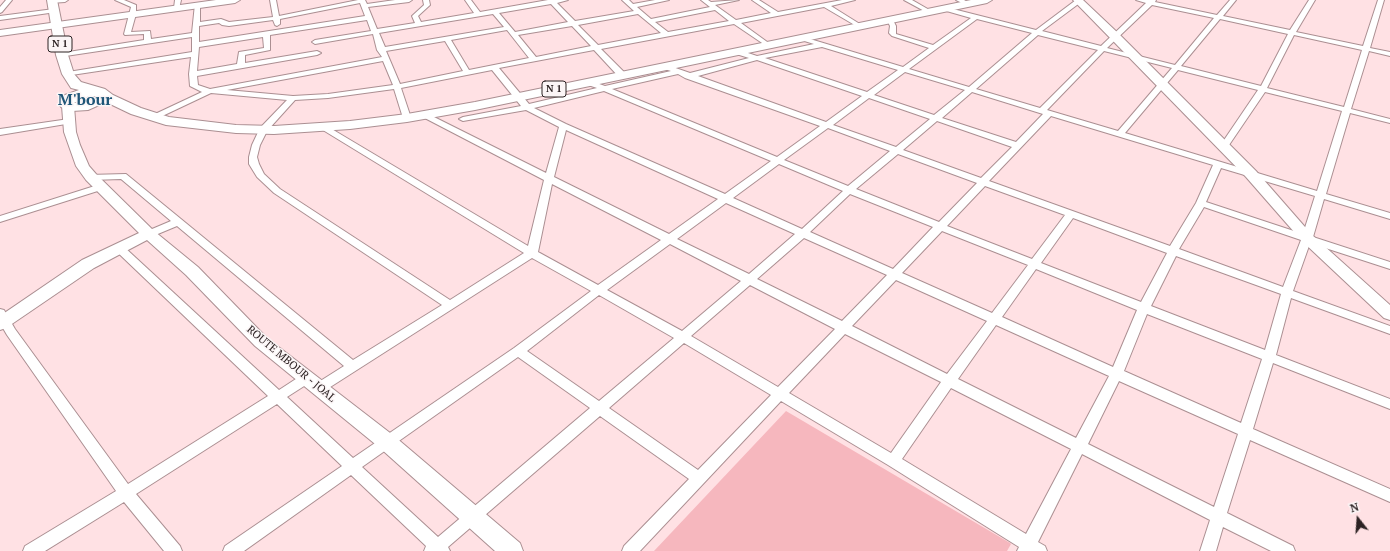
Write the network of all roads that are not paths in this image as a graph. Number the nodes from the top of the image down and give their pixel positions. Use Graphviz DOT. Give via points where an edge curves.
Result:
graph roads {
  1 [pos="9,0"];
  2 [pos="65,0"];
  3 [pos="118,0"];
  4 [pos="235,0"];
  5 [pos="273,0"];
  6 [pos="406,0"];
  7 [pos="409,0"];
  8 [pos="426,0"];
  9 [pos="478,0"];
  10 [pos="565,0"];
  11 [pos="625,0"];
  12 [pos="666,0"];
  13 [pos="704,0"];
  14 [pos="736,0"];
  15 [pos="755,0"];
  16 [pos="852,0"];
  17 [pos="907,0"];
  18 [pos="987,0"];
  19 [pos="1078,0"];
  20 [pos="1138,0"];
  21 [pos="1233,0"];
  22 [pos="1312,0"];
  23 [pos="220,1"];
  24 [pos="468,1"];
  25 [pos="552,1"];
  26 [pos="1152,1"];
  27 [pos="1381,1"];
  28 [pos="964,2"];
  29 [pos="363,3"];
  30 [pos="829,3"];
  31 [pos="52,4"];
  32 [pos="178,4"];
  33 [pos="197,5"];
  34 [pos="632,6"];
  35 [pos="714,6"];
  36 [pos="945,9"];
  37 [pos="1,10"];
  38 [pos="495,12"];
  39 [pos="639,12"];
  40 [pos="930,12"];
  41 [pos="133,14"];
  42 [pos="478,14"];
  43 [pos="777,14"];
  44 [pos="0,18"];
  45 [pos="277,18"];
  46 [pos="368,18"];
  47 [pos="976,18"];
  48 [pos="1219,18"];
  49 [pos="890,20"];
  50 [pos="649,21"];
  51 [pos="736,22"];
  52 [pos="419,24"];
  53 [pos="574,24"];
  54 [pos="56,25"];
  55 [pos="196,25"];
  56 [pos="860,26"];
  57 [pos="311,27"];
  58 [pos="510,31"];
  59 [pos="278,32"];
  60 [pos="374,32"];
  61 [pos="1036,33"];
  62 [pos="1292,33"];
  63 [pos="0,34"];
  64 [pos="197,34"];
  65 [pos="266,34"];
  66 [pos="666,34"];
  67 [pos="1115,36"];
  68 [pos="800,38"];
  69 [pos="447,39"];
  70 [pos="147,42"];
  71 [pos="314,42"];
  72 [pos="196,45"];
  73 [pos="768,45"];
  74 [pos="824,45"];
  75 [pos="596,47"];
  76 [pos="934,47"];
  77 [pos="1102,49"];
  78 [pos="1365,49"];
  79 [pos="381,50"];
  80 [pos="736,51"];
  81 [pos="195,54"];
  82 [pos="1390,54"];
  83 [pos="62,55"];
  84 [pos="322,57"];
  85 [pos="1136,57"];
  86 [pos="757,58"];
  87 [pos="385,59"];
  88 [pos="534,59"];
  89 [pos="241,66"];
  90 [pos="494,67"];
  91 [pos="1176,68"];
  92 [pos="670,69"];
  93 [pos="903,69"];
  94 [pos="322,70"];
  95 [pos="467,72"];
  96 [pos="68,74"];
  97 [pos="193,74"];
  98 [pos="622,75"];
  99 [pos="688,76"];
  100 [pos="588,82"];
  101 [pos="1162,83"];
  102 [pos="76,85"];
  103 [pos="397,86"];
  104 [pos="605,89"];
  105 [pos="972,89"];
  106 [pos="1263,89"];
  107 [pos="210,91"];
  108 [pos="517,96"];
  109 [pos="867,96"];
  110 [pos="293,98"];
  111 [pos="100,100"];
  112 [pos="528,106"];
  113 [pos="1346,110"];
  114 [pos="69,111"];
  115 [pos="1045,112"];
  116 [pos="423,115"];
  117 [pos="156,118"];
  118 [pos="407,118"];
  119 [pos="935,118"];
  120 [pos="463,119"];
  121 [pos="1390,121"];
  122 [pos="564,126"];
  123 [pos="825,126"];
  124 [pos="322,127"];
  125 [pos="263,130"];
  126 [pos="0,132"];
  127 [pos="1120,134"];
  128 [pos="1018,146"];
  129 [pos="1224,146"];
  130 [pos="896,151"];
  131 [pos="777,160"];
  132 [pos="1218,164"];
  133 [pos="1251,174"];
  134 [pos="549,178"];
  135 [pos="96,182"];
  136 [pos="984,182"];
  137 [pos="849,190"];
  138 [pos="1320,194"];
  139 [pos="727,198"];
  140 [pos="1201,203"];
  141 [pos="1071,214"];
  142 [pos="1390,216"];
  143 [pos="0,219"];
  144 [pos="178,222"];
  145 [pos="941,226"];
  146 [pos="803,233"];
  147 [pos="149,234"];
  148 [pos="1307,238"];
  149 [pos="669,239"];
  150 [pos="119,248"];
  151 [pos="1173,251"];
  152 [pos="532,253"];
  153 [pos="1035,264"];
  154 [pos="1390,266"];
  155 [pos="894,274"];
  156 [pos="748,279"];
  157 [pos="599,290"];
  158 [pos="1287,292"];
  159 [pos="450,305"];
  160 [pos="1144,308"];
  161 [pos="1390,314"];
  162 [pos="995,318"];
  163 [pos="1,319"];
  164 [pos="844,327"];
  165 [pos="1390,330"];
  166 [pos="683,338"];
  167 [pos="518,351"];
  168 [pos="1269,357"];
  169 [pos="352,367"];
  170 [pos="1117,374"];
  171 [pos="949,381"];
  172 [pos="313,383"];
  173 [pos="779,395"];
  174 [pos="279,397"];
  175 [pos="1390,404"];
  176 [pos="599,408"];
  177 [pos="1246,431"];
  178 [pos="386,442"];
  179 [pos="1079,446"];
  180 [pos="893,462"];
  181 [pos="353,466"];
  182 [pos="699,478"];
  183 [pos="126,493"];
  184 [pos="1390,496"];
  185 [pos="473,516"];
  186 [pos="1219,517"];
  187 [pos="437,549"];
  188 [pos="1031,549"];
  189 [pos="31,551"];
  190 [pos="174,551"];
  191 [pos="231,551"];
  192 [pos="512,551"];
  193 [pos="630,551"];
  194 [pos="1208,551"];
  195 [pos="1287,551"];
  1 -- 37 [label="street"];
  2 -- 31 [label="street"];
  3 -- 41 [label="street" via="133,4"];
  4 -- 23 [label="main road"];
  5 -- 45 [label="street"];
  6 -- 7 [label="street"];
  6 -- 29 [label="street"];
  8 -- 52 [label="street" via="427,5 414,16"];
  9 -- 24 [label="street"];
  10 -- 25 [label="street"];
  11 -- 34 [label="street"];
  12 -- 34 [label="street"];
  13 -- 35 [label="street"];
  14 -- 35 [label="street"];
  15 -- 43 [label="street"];
  16 -- 30 [label="street"];
  17 -- 40 [label="street"];
  18 -- 28 [label="highway, N 1"];
  19 -- 61 [label="street"];
  19 -- 67 [label="main road"];
  20 -- 26 [label="street"];
  21 -- 48 [label="street"];
  22 -- 62 [label="street"];
  23 -- 33 [label="main road"];
  24 -- 42 [label="street"];
  25 -- 38 [label="street"];
  25 -- 53 [label="street"];
  26 -- 48 [label="street"];
  26 -- 67 [label="street"];
  27 -- 78 [label="street"];
  28 -- 36 [label="highway, N 1"];
  29 -- 45 [label="street"];
  29 -- 46 [label="street"];
  30 -- 43 [label="street"];
  30 -- 56 [label="street"];
  31 -- 44 [label="street"];
  31 -- 54 [label="highway, N 1"];
  32 -- 33 [label="main road"];
  32 -- 41 [label="main road"];
  33 -- 55 [label="street"];
  34 -- 39 [label="street"];
  35 -- 50 [label="street"];
  35 -- 51 [label="street"];
  36 -- 40 [label="highway, N 1"];
  36 -- 47 [label="street"];
  38 -- 42 [label="street"];
  38 -- 58 [label="street"];
  39 -- 50 [label="street"];
  39 -- 53 [label="street"];
  40 -- 49 [label="highway, N 1"];
  41 -- 54 [label="main road"];
  41 -- 70 [label="street" via="127,34 148,32"];
  42 -- 52 [label="street"];
  43 -- 51 [label="street"];
  45 -- 55 [label="street"];
  45 -- 59 [label="street"];
  46 -- 57 [label="street"];
  46 -- 60 [label="street"];
  47 -- 61 [label="street"];
  47 -- 76 [label="street"];
  48 -- 62 [label="street"];
  48 -- 91 [label="street"];
  49 -- 56 [label="highway, N 1"];
  49 -- 76 [label="street" via="894,35"];
  50 -- 66 [label="street"];
  51 -- 66 [label="street"];
  51 -- 73 [label="street"];
  52 -- 60 [label="street"];
  53 -- 58 [label="street"];
  53 -- 75 [label="street"];
  54 -- 63 [label="main road"];
  54 -- 83 [label="highway, N 1"];
  55 -- 64 [label="street"];
  56 -- 68 [label="highway, N 1"];
  57 -- 59 [label="street"];
  57 -- 71 [label="street"];
  58 -- 69 [label="street"];
  58 -- 88 [label="street"];
  59 -- 65 [label="street"];
  60 -- 71 [label="street"];
  60 -- 79 [label="street"];
  61 -- 77 [label="street"];
  61 -- 105 [label="street"];
  62 -- 78 [label="street"];
  62 -- 106 [label="street"];
  64 -- 70 [label="street"];
  64 -- 72 [label="street"];
  65 -- 72 [label="street"];
  65 -- 89 [label="street" via="268,50 242,54"];
  66 -- 75 [label="street"];
  67 -- 77 [label="street"];
  67 -- 85 [label="main road"];
  68 -- 73 [label="highway, N 1"];
  68 -- 74 [label="street"];
  69 -- 79 [label="street"];
  69 -- 95 [label="street"];
  70 -- 83 [label="street"];
  71 -- 84 [label="street"];
  72 -- 81 [label="street"];
  73 -- 80 [label="highway, N 1"];
  74 -- 86 [label="street"];
  74 -- 93 [label="street"];
  75 -- 88 [label="street"];
  75 -- 98 [label="street"];
  76 -- 93 [label="street"];
  77 -- 85 [label="street"];
  77 -- 115 [label="street"];
  78 -- 82 [label="street"];
  78 -- 113 [label="street"];
  79 -- 87 [label="street"];
  80 -- 86 [label="street"];
  80 -- 92 [label="highway, N 1"];
  81 -- 96 [label="street"];
  81 -- 97 [label="street"];
  83 -- 96 [label="highway, N 1"];
  84 -- 89 [label="street"];
  84 -- 94 [label="street" via="331,66"];
  85 -- 91 [label="street"];
  85 -- 101 [label="main road"];
  86 -- 99 [label="street"];
  86 -- 109 [label="street"];
  87 -- 94 [label="street"];
  87 -- 103 [label="street"];
  88 -- 90 [label="street"];
  89 -- 97 [label="street"];
  90 -- 95 [label="street"];
  90 -- 108 [label="street"];
  91 -- 101 [label="street"];
  91 -- 106 [label="street"];
  92 -- 98 [label="highway, N 1"];
  92 -- 99 [label="street"];
  92 -- 104 [label="street"];
  93 -- 105 [label="street"];
  93 -- 109 [label="street"];
  94 -- 107 [label="street"];
  95 -- 103 [label="street"];
  96 -- 102 [label="highway, N 1"];
  97 -- 107 [label="street" via="194,86"];
  98 -- 100 [label="highway, N 1"];
  99 -- 123 [label="street"];
  100 -- 104 [label="street"];
  100 -- 108 [label="highway, N 1"];
  101 -- 127 [label="street"];
  101 -- 129 [label="main road"];
  102 -- 111 [label="highway, N 1"];
  102 -- 114 [label="highway"];
  103 -- 110 [label="street" via="328,96"];
  103 -- 118 [label="street"];
  104 -- 112 [label="street"];
  104 -- 131 [label="street"];
  105 -- 115 [label="street"];
  105 -- 119 [label="street"];
  106 -- 113 [label="street"];
  106 -- 129 [label="street"];
  107 -- 110 [label="street"];
  107 -- 117 [label="street"];
  108 -- 112 [label="street"];
  108 -- 116 [label="highway, N 1"];
  109 -- 119 [label="street"];
  109 -- 123 [label="street"];
  110 -- 125 [label="street"];
  111 -- 114 [label="highway, N 1"];
  111 -- 114 [label="highway" via="83,94"];
  111 -- 117 [label="highway, N 1"];
  112 -- 120 [label="street"];
  112 -- 122 [label="street"];
  113 -- 121 [label="street"];
  113 -- 138 [label="street"];
  114 -- 126 [label="street"];
  114 -- 135 [label="main road, ROUTE MBOUR - JOAL" via="70,132 77,153 83,166"];
  115 -- 127 [label="street"];
  115 -- 128 [label="street"];
  116 -- 118 [label="highway, N 1"];
  116 -- 134 [label="street"];
  117 -- 125 [label="highway, N 1" via="207,126"];
  118 -- 124 [label="highway, N 1"];
  119 -- 128 [label="street"];
  119 -- 130 [label="street"];
  122 -- 134 [label="street"];
  122 -- 139 [label="street"];
  123 -- 130 [label="street"];
  123 -- 131 [label="street"];
  124 -- 125 [label="highway, N 1"];
  124 -- 152 [label="street"];
  125 -- 159 [label="street" via="253,151 253,157 260,175 268,184"];
  127 -- 132 [label="street"];
  128 -- 136 [label="street"];
  129 -- 133 [label="main road"];
  130 -- 136 [label="street"];
  130 -- 137 [label="street"];
  131 -- 137 [label="street"];
  131 -- 139 [label="street"];
  132 -- 133 [label="street"];
  132 -- 140 [label="street"];
  133 -- 138 [label="street"];
  133 -- 148 [label="main road"];
  134 -- 149 [label="street"];
  134 -- 152 [label="street"];
  135 -- 143 [label="street"];
  135 -- 144 [label="street" via="123,176"];
  135 -- 147 [label="main road, ROUTE MBOUR - JOAL"];
  136 -- 141 [label="street"];
  136 -- 145 [label="street"];
  137 -- 145 [label="street"];
  137 -- 146 [label="street"];
  138 -- 142 [label="street"];
  138 -- 148 [label="street"];
  139 -- 146 [label="street"];
  139 -- 149 [label="street"];
  140 -- 148 [label="street"];
  140 -- 151 [label="street"];
  141 -- 151 [label="street"];
  141 -- 153 [label="street"];
  144 -- 147 [label="street"];
  144 -- 169 [label="street"];
  145 -- 153 [label="street"];
  145 -- 155 [label="street"];
  146 -- 155 [label="street"];
  146 -- 156 [label="street"];
  147 -- 150 [label="main road"];
  147 -- 172 [label="main road, ROUTE MBOUR - JOAL" via="192,271 261,342"];
  148 -- 154 [label="street"];
  148 -- 158 [label="street"];
  148 -- 161 [label="main road"];
  149 -- 156 [label="street"];
  149 -- 157 [label="street"];
  150 -- 163 [label="main road" via="88,264"];
  150 -- 174 [label="street"];
  151 -- 158 [label="street"];
  151 -- 160 [label="street"];
  152 -- 157 [label="street"];
  152 -- 159 [label="street"];
  153 -- 160 [label="street"];
  153 -- 162 [label="street"];
  155 -- 162 [label="street"];
  155 -- 164 [label="street"];
  156 -- 164 [label="street"];
  156 -- 166 [label="street"];
  157 -- 166 [label="street"];
  157 -- 167 [label="street"];
  158 -- 165 [label="street"];
  158 -- 168 [label="street"];
  159 -- 169 [label="street"];
  160 -- 168 [label="street"];
  160 -- 170 [label="street"];
  162 -- 170 [label="street"];
  162 -- 171 [label="street"];
  163 -- 183 [label="street"];
  164 -- 171 [label="street"];
  164 -- 173 [label="street"];
  166 -- 173 [label="street"];
  166 -- 176 [label="street"];
  167 -- 176 [label="street"];
  167 -- 178 [label="street"];
  168 -- 175 [label="street"];
  168 -- 177 [label="street"];
  169 -- 172 [label="street"];
  170 -- 177 [label="street"];
  170 -- 179 [label="street"];
  171 -- 179 [label="street"];
  171 -- 180 [label="street"];
  172 -- 174 [label="street"];
  172 -- 178 [label="main road, ROUTE MBOUR - JOAL"];
  173 -- 180 [label="street"];
  173 -- 182 [label="street"];
  174 -- 181 [label="street"];
  174 -- 183 [label="street"];
  176 -- 182 [label="street"];
  176 -- 185 [label="street"];
  177 -- 184 [label="street"];
  177 -- 186 [label="street"];
  178 -- 181 [label="street"];
  178 -- 185 [label="main road, ROUTE MBOUR - JOAL"];
  179 -- 186 [label="street"];
  179 -- 188 [label="street"];
  180 -- 188 [label="street"];
  181 -- 187 [label="street"];
  181 -- 191 [label="street"];
  182 -- 193 [label="street"];
  183 -- 189 [label="street"];
  183 -- 190 [label="street"];
  185 -- 187 [label="street"];
  185 -- 192 [label="main road, ROUTE MBOUR - JOAL"];
  186 -- 194 [label="street"];
  186 -- 195 [label="street"];
}
